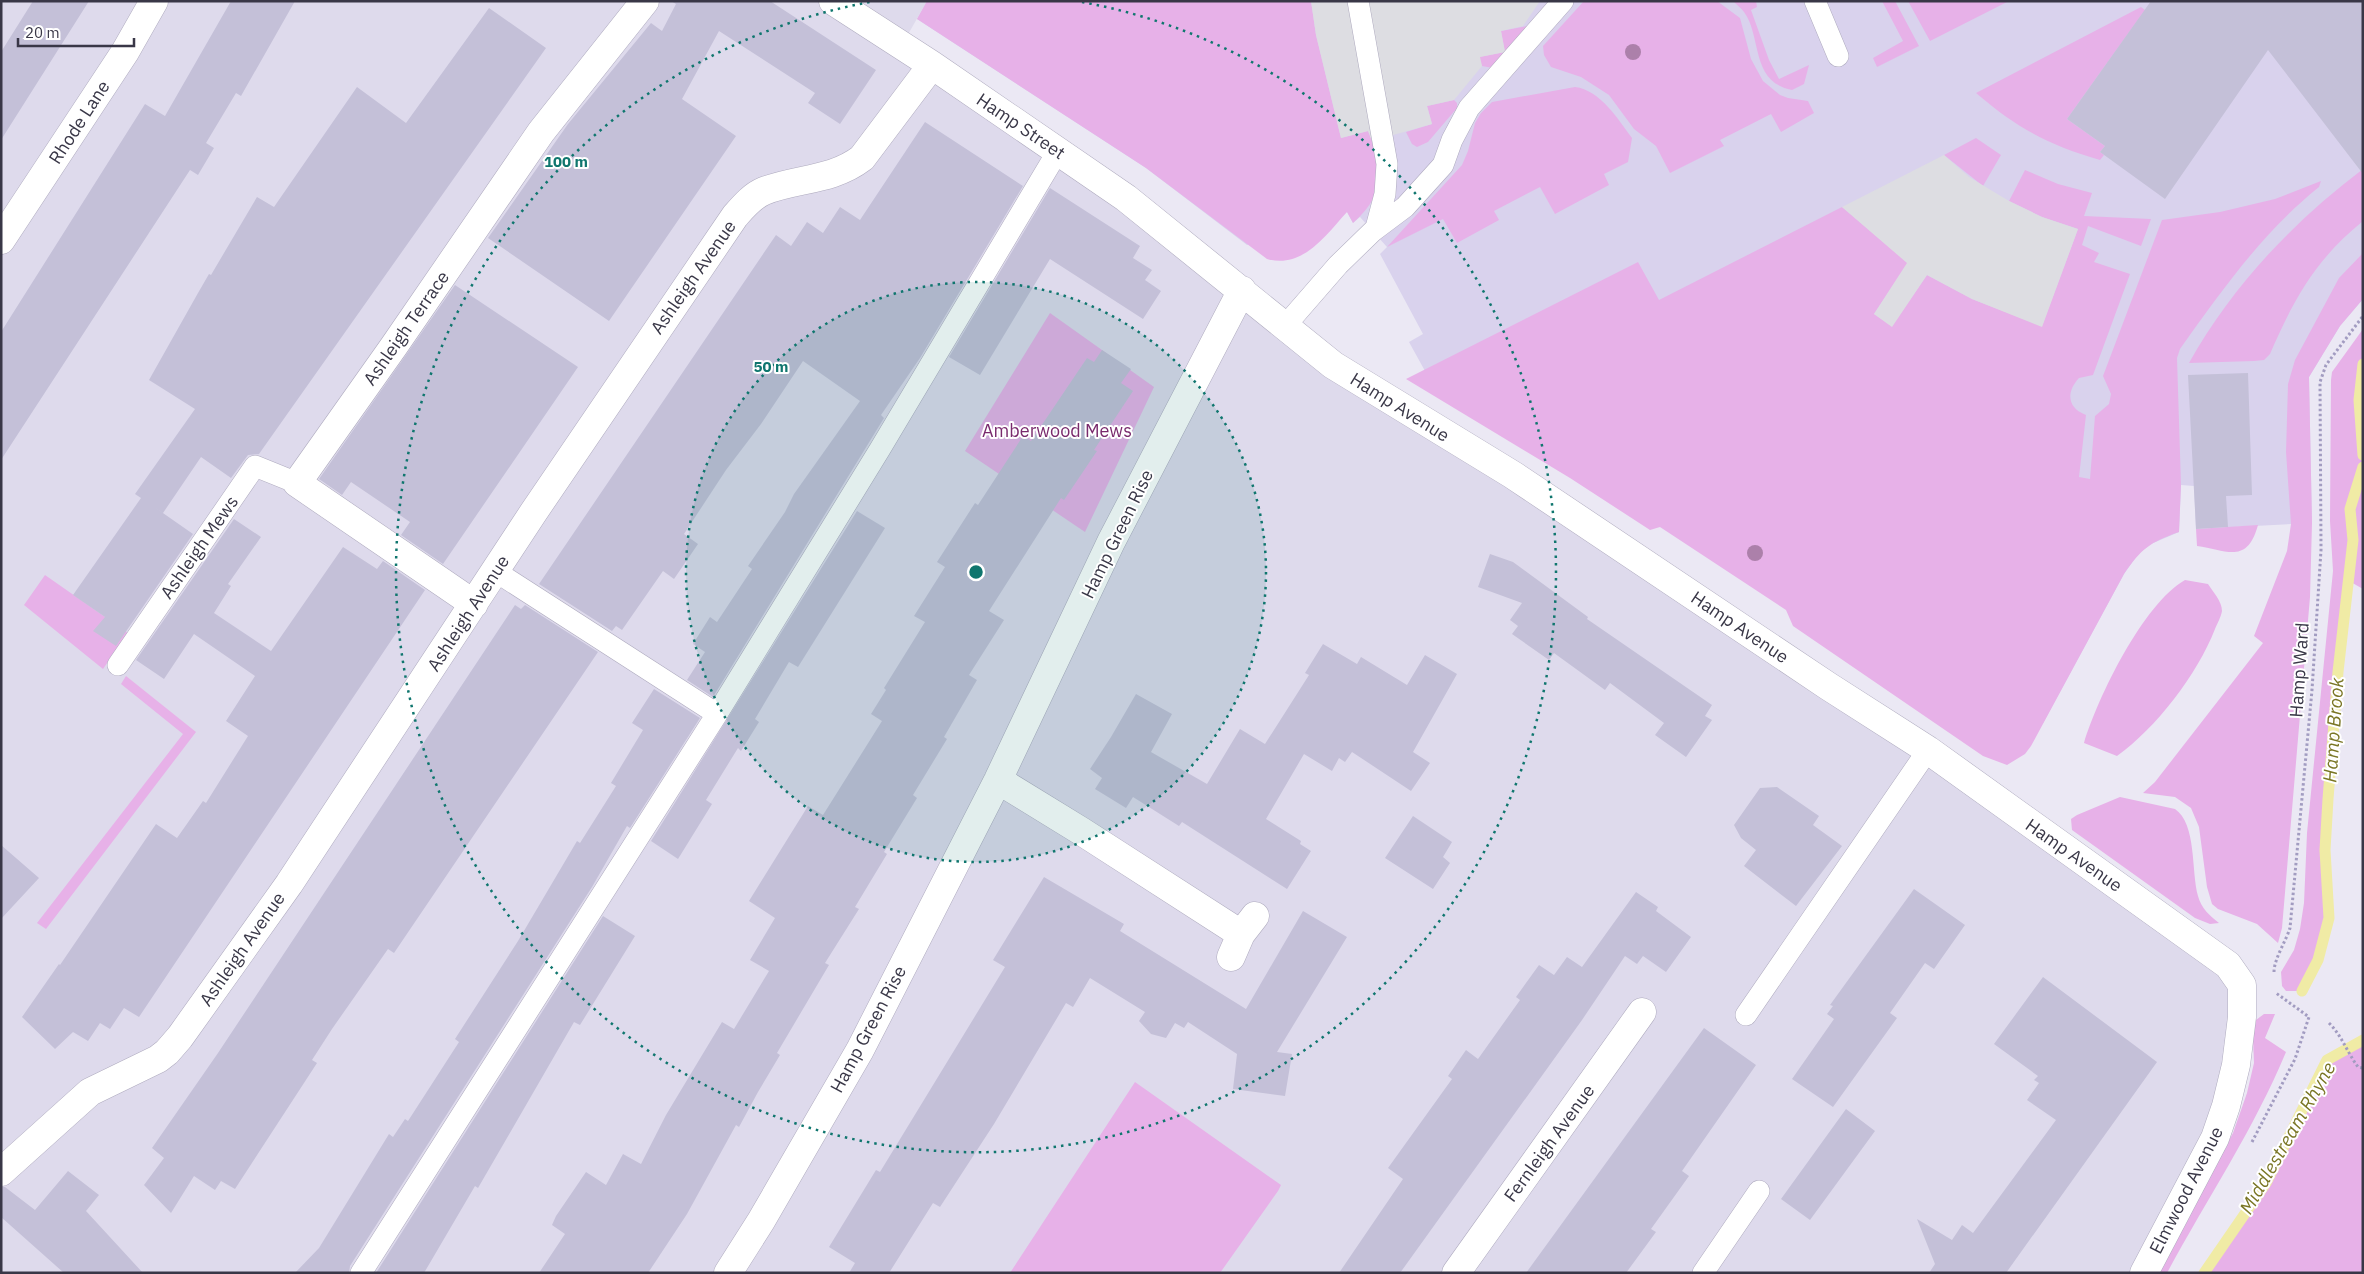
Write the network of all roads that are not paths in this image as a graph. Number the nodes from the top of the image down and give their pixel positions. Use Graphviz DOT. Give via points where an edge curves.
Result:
graph roads {
  1 [pos="154,1"];
  2 [pos="645,1"];
  3 [pos="833,1"];
  4 [pos="1358,1"];
  5 [pos="1563,1"];
  6 [pos="1815,1"];
  7 [pos="1838,56"];
  8 [pos="932,65"];
  9 [pos="1058,151"];
  10 [pos="1376,228"];
  11 [pos="1,240"];
  12 [pos="1204,259"];
  13 [pos="1242,290"];
  14 [pos="1285,326"];
  15 [pos="297,483"];
  16 [pos="495,571"];
  17 [pos="474,604"];
  18 [pos="118,665"];
  19 [pos="716,714"];
  20 [pos="1928,750"];
  21 [pos="998,780"];
  22 [pos="1242,936"];
  23 [pos="1642,1012"];
  24 [pos="1746,1014"];
  25 [pos="2242,1017"];
  26 [pos="1,1172"];
  27 [pos="1759,1191"];
  28 [pos="361,1273"];
  29 [pos="728,1273"];
  30 [pos="1456,1273"];
  31 [pos="1703,1273"];
  32 [pos="2144,1273"];
  1 -- 11 [label="street, Rhode Lane" via="125,52"];
  2 -- 15 [label="street, Ashleigh Terrace" via="541,132"];
  3 -- 8 [label="street, Hamp Street"];
  4 -- 10 [label="lane" via="1387,164 1385,194"];
  5 -- 10 [label="lane" via="1469,108 1443,165 1405,207"];
  6 -- 7 [label="lane"];
  8 -- 9 [label="street, Hamp Street"];
  8 -- 16 [label="street, Ashleigh Avenue" via="862,158 849,168 763,191 734,216"];
  9 -- 12 [label="street, Hamp Street" via="1126,198"];
  9 -- 19 [label="lane" via="880,449"];
  10 -- 14 [label="lane" via="1338,265"];
  12 -- 13 [label="street, Hamp Avenue"];
  13 -- 14 [label="street, Hamp Avenue"];
  13 -- 21 [label="street, Hamp Green Rise" via="1111,542"];
  14 -- 20 [label="street, Hamp Avenue" via="1361,384 1513,475"];
  15 -- 17 [label="street"];
  15 -- 18 [label="lane, Ashleigh Mews" via="255,466"];
  16 -- 17 [label="street, Ashleigh Avenue"];
  16 -- 19 [label="lane"];
  17 -- 26 [label="street, Ashleigh Avenue" via="288,884 167,1052 140,1069 90,1092"];
  19 -- 28 [label="lane"];
  20 -- 24 [label="lane"];
  20 -- 25 [label="street, Hamp Avenue" via="2228,965 2242,985"];
  21 -- 22 [label="street"];
  21 -- 29 [label="street, Hamp Green Rise" via="860,1050"];
  23 -- 30 [label="street, Fernleigh Avenue"];
  25 -- 32 [label="street, Elmwood Avenue" via="2236,1065 2215,1138"];
  27 -- 31 [label="lane"];
}
